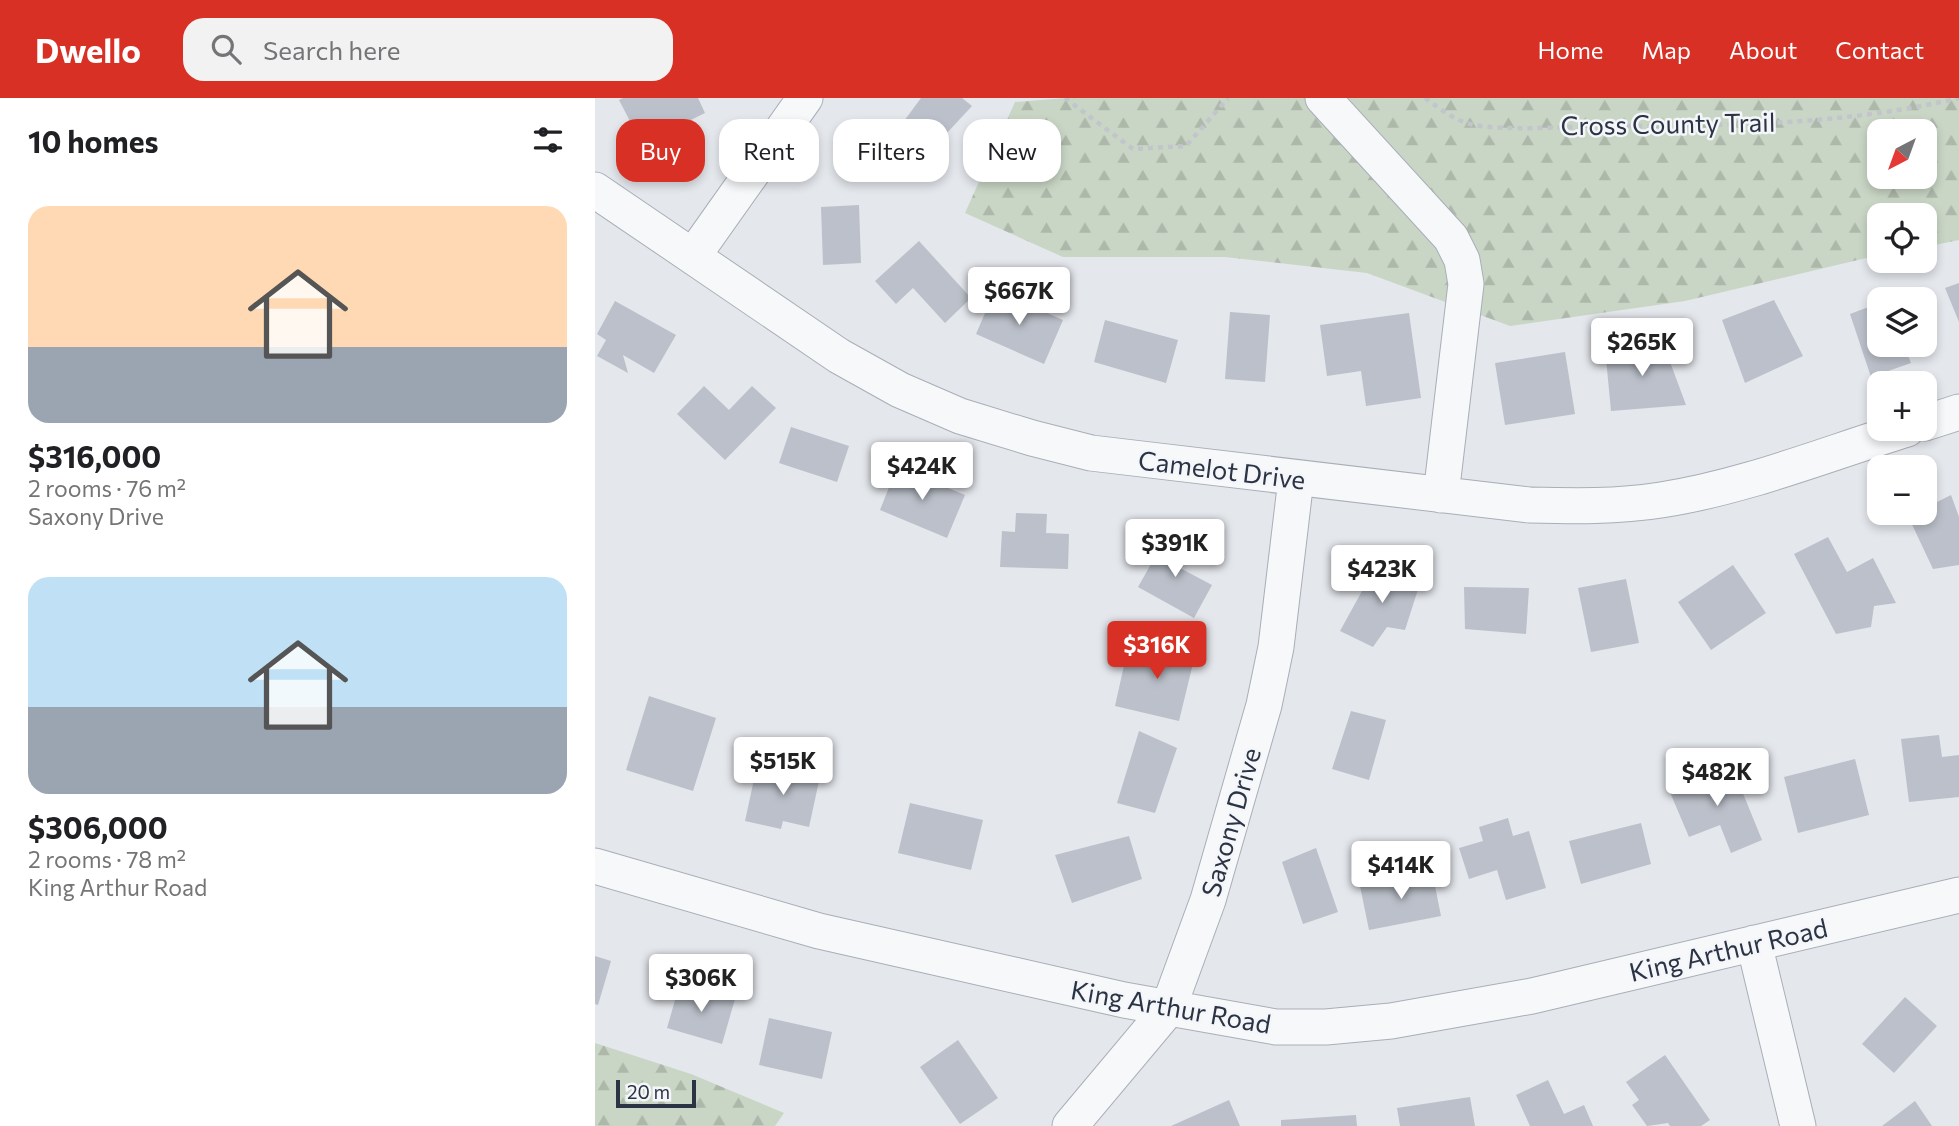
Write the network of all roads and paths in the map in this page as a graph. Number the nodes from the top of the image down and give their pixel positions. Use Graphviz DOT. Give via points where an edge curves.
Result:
graph roads {
  1 [pos="805,98"];
  2 [pos="1065,98"];
  3 [pos="1228,98"];
  4 [pos="1323,98"];
  5 [pos="1425,98"];
  6 [pos="1959,98"];
  7 [pos="595,190"];
  8 [pos="693,256"];
  9 [pos="1959,412"];
  10 [pos="1937,419"];
  11 [pos="1869,441"];
  12 [pos="1296,479"];
  13 [pos="1441,495"];
  14 [pos="595,866"];
  15 [pos="1959,895"];
  16 [pos="1754,943"];
  17 [pos="1168,1009"];
  18 [pos="1070,1126"];
  19 [pos="1798,1126"];
  1 -- 8 [label="street"];
  2 -- 3 [label="path" via="1133,149 1186,146"];
  4 -- 13 [label="street" via="1431,214 1462,260 1466,284"];
  5 -- 6 [label="path, Cross County Trail" via="1455,120 1481,126 1547,127 1737,126 1920,107"];
  7 -- 8 [label="street, Camelot Drive"];
  8 -- 12 [label="street, Camelot Drive" via="839,356 899,390 960,416 1091,453"];
  9 -- 10 [label="street"];
  11 -- 13 [label="street, Camelot Drive" via="1720,488 1661,500 1596,506 1528,505"];
  12 -- 13 [label="street, Camelot Drive"];
  12 -- 17 [label="street, Saxony Drive" via="1276,647 1264,705 1207,900"];
  14 -- 17 [label="street, King Arthur Road" via="819,931"];
  15 -- 16 [label="street, King Arthur Road"];
  16 -- 17 [label="street, King Arthur Road" via="1532,996 1391,1021 1276,1027"];
  16 -- 19 [label="street"];
  17 -- 18 [label="street, Saxony Drive"];
}
